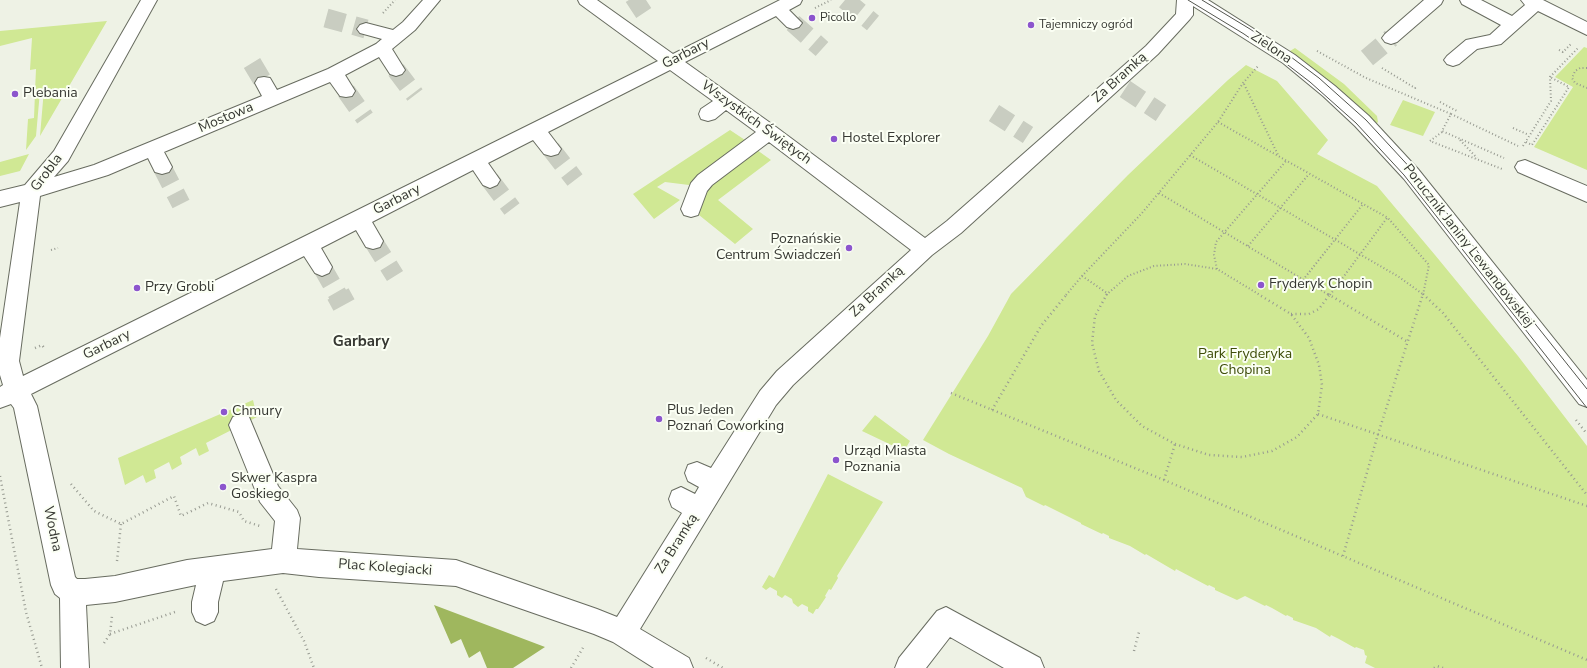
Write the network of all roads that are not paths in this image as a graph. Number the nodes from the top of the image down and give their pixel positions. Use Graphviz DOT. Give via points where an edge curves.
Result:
graph roads {
  1 [pos="149,0"];
  2 [pos="432,0"];
  3 [pos="586,0"];
  4 [pos="1185,0"];
  5 [pos="1196,0"];
  6 [pos="1435,0"];
  7 [pos="1468,0"];
  8 [pos="1533,2"];
  9 [pos="785,4"];
  10 [pos="628,11"];
  11 [pos="613,20"];
  12 [pos="794,23"];
  13 [pos="1513,24"];
  14 [pos="366,29"];
  15 [pos="1587,29"];
  16 [pos="397,37"];
  17 [pos="1391,38"];
  18 [pos="382,48"];
  19 [pos="1453,60"];
  20 [pos="670,62"];
  21 [pos="396,70"];
  22 [pos="334,73"];
  23 [pos="346,91"];
  24 [pos="726,101"];
  25 [pos="1342,102"];
  26 [pos="708,114"];
  27 [pos="536,130"];
  28 [pos="769,132"];
  29 [pos="1028,135"];
  30 [pos="1045,146"];
  31 [pos="153,148"];
  32 [pos="551,149"];
  33 [pos="476,160"];
  34 [pos="162,167"];
  35 [pos="1525,167"];
  36 [pos="490,180"];
  37 [pos="31,191"];
  38 [pos="1587,194"];
  39 [pos="0,199"];
  40 [pos="691,209"];
  41 [pos="360,219"];
  42 [pos="373,241"];
  43 [pos="308,245"];
  44 [pos="925,249"];
  45 [pos="322,267"];
  46 [pos="8,394"];
  47 [pos="1587,396"];
  48 [pos="241,425"];
  49 [pos="283,560"];
  50 [pos="212,570"];
  51 [pos="73,592"];
  52 [pos="205,612"];
  53 [pos="622,633"];
  54 [pos="75,668"];
  55 [pos="679,668"];
  56 [pos="909,668"];
  57 [pos="1030,668"];
  1 -- 37 [label="street, Grobla" via="62,156"];
  2 -- 16 [label="street, Mostowa"];
  3 -- 11 [label="street, Wszystkich Świętych"];
  4 -- 30 [label="street, Za Bramką" via="1184,15 1120,86"];
  5 -- 25 [label="street, Zielona" via="1275,50"];
  6 -- 17 [label="street"];
  7 -- 13 [label="street"];
  8 -- 13 [label="street"];
  8 -- 15 [label="street"];
  9 -- 12 [label="street"];
  9 -- 20 [label="street, Garbary"];
  10 -- 11 [label="street"];
  11 -- 20 [label="street, Wszystkich Świętych"];
  13 -- 19 [label="street" via="1495,40 1472,44"];
  14 -- 16 [label="street"];
  16 -- 18 [label="street, Mostowa"];
  18 -- 21 [label="street"];
  18 -- 22 [label="street, Mostowa"];
  20 -- 24 [label="street, Wszystkich Świętych"];
  20 -- 27 [label="street, Garbary"];
  22 -- 23 [label="street"];
  22 -- 31 [label="street, Mostowa" via="268,91"];
  24 -- 26 [label="street"];
  24 -- 28 [label="street, Wszystkich Świętych"];
  25 -- 47 [label="street, Porucznik Janiny Lewandowskiej" via="1411,174"];
  27 -- 32 [label="street"];
  27 -- 33 [label="street, Garbary"];
  28 -- 40 [label="street" via="705,180 698,188"];
  28 -- 44 [label="street, Wszystkich Świętych"];
  29 -- 30 [label="street"];
  30 -- 44 [label="street, Za Bramką" via="954,227"];
  31 -- 34 [label="street"];
  31 -- 37 [label="street, Mostowa" via="101,170"];
  33 -- 36 [label="street"];
  33 -- 41 [label="street, Garbary"];
  35 -- 38 [label="street"];
  37 -- 39 [label="street, Mostowa"];
  37 -- 46 [label="street, Grobla" via="8,361"];
  41 -- 42 [label="street"];
  41 -- 43 [label="street, Garbary"];
  43 -- 45 [label="street"];
  43 -- 46 [label="street, Garbary"];
  44 -- 53 [label="street, Za Bramką" via="785,378 768,398 706,478"];
  46 -- 51 [label="street, Wodna" via="25,406 64,585"];
  48 -- 49 [label="street" via="269,494 288,518"];
  49 -- 50 [label="street, Plac Kolegiacki"];
  49 -- 53 [label="street, Plac Kolegiacki" via="456,573"];
  50 -- 51 [label="street, Plac Kolegiacki" via="115,589"];
  50 -- 52 [label="street"];
  51 -- 54 [label="street"];
  53 -- 55 [label="street, Plac Kolegiacki"];
  56 -- 57 [label="street" via="946,620"];
}
